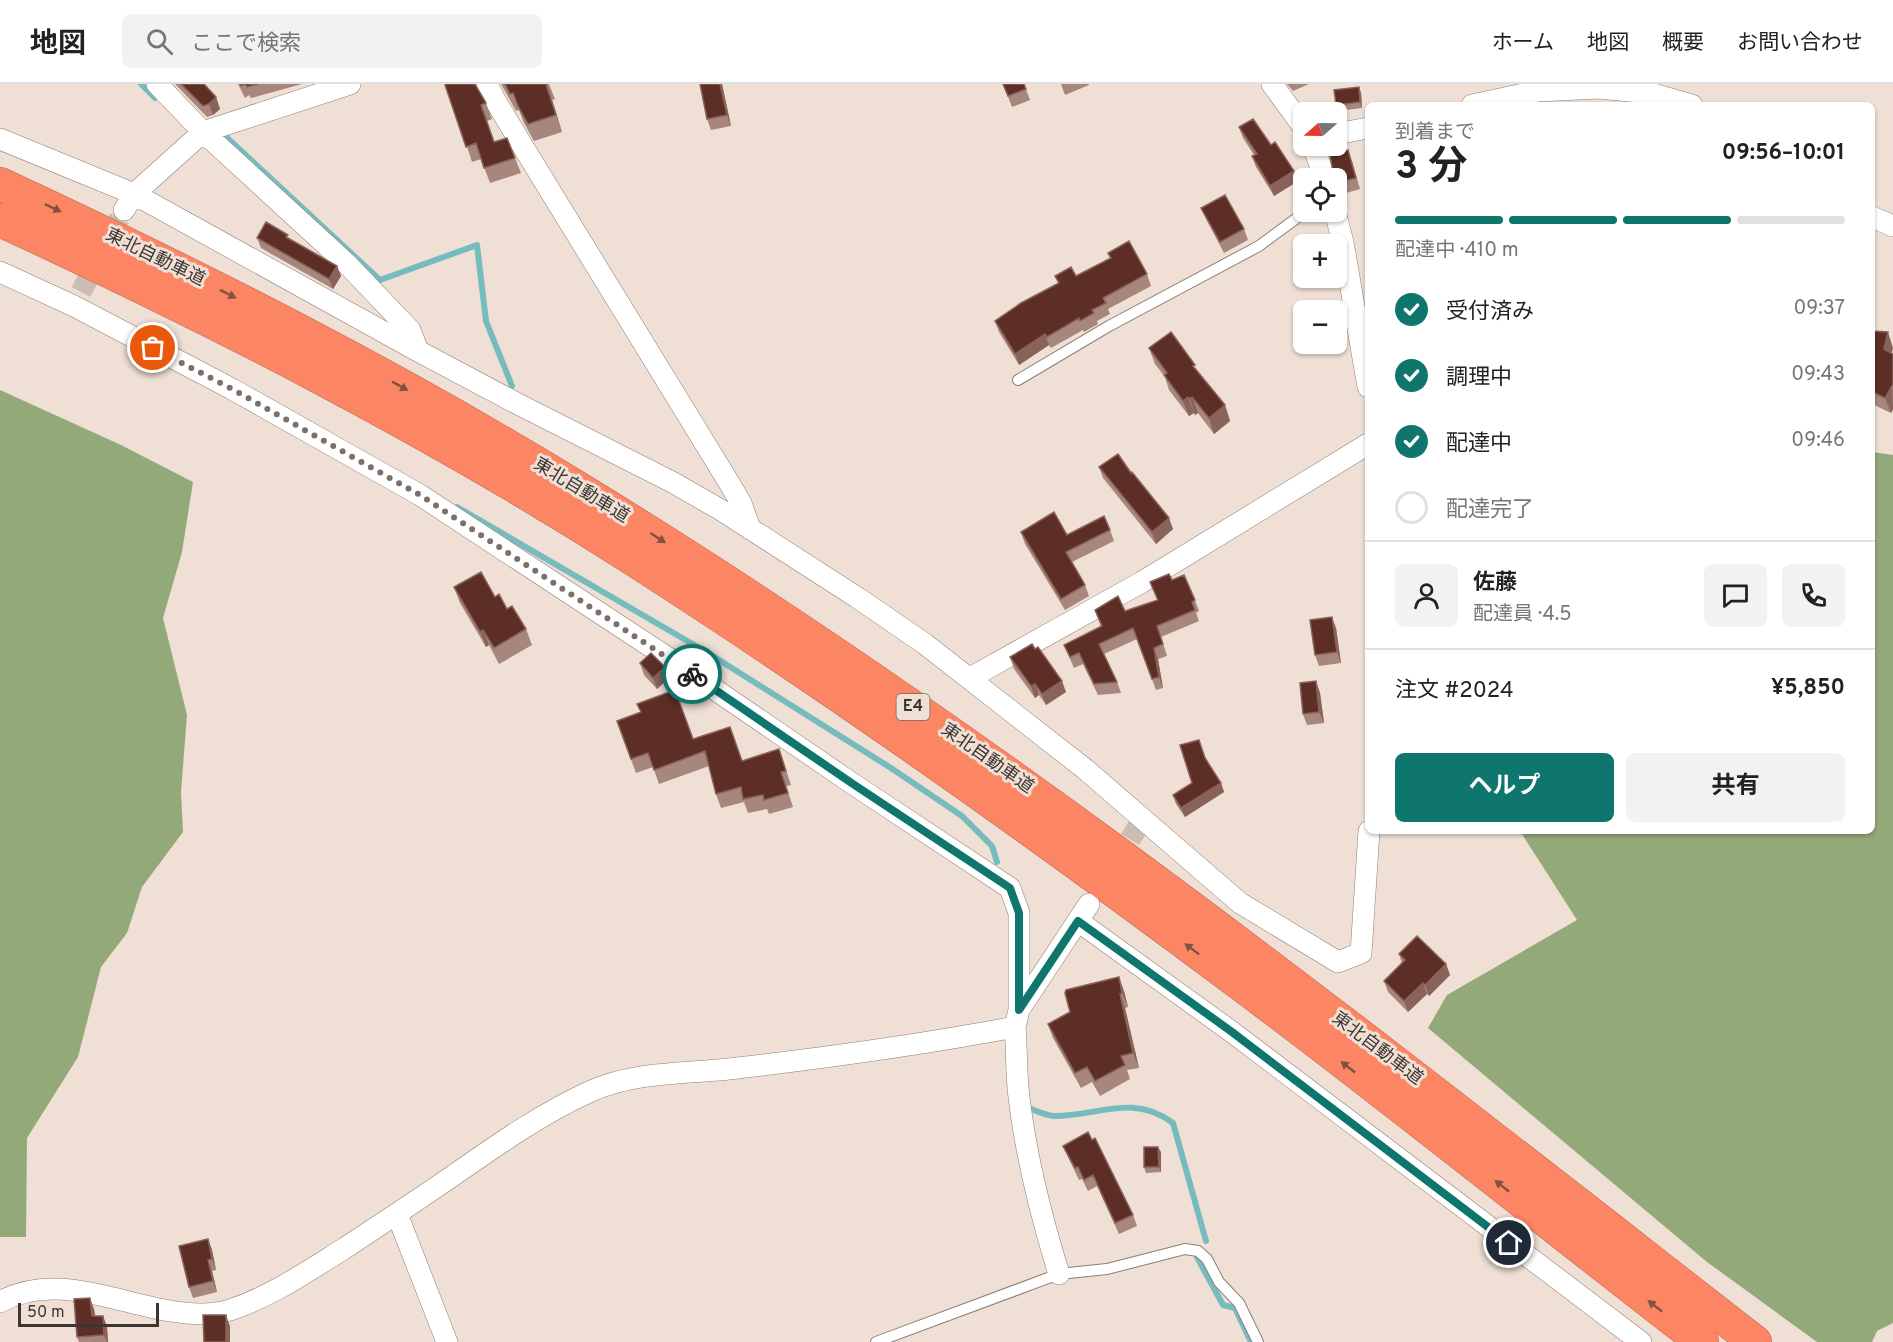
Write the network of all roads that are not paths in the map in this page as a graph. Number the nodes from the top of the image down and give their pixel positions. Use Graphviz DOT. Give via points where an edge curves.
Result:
graph roads {
  1 [pos="157,84"];
  2 [pos="350,84"];
  3 [pos="487,84"];
  4 [pos="1272,84"];
  5 [pos="1486,102"];
  6 [pos="1682,102"];
  7 [pos="1293,113"];
  8 [pos="1365,129"];
  9 [pos="203,132"];
  10 [pos="1347,132"];
  11 [pos="0,139"];
  12 [pos="0,184"];
  13 [pos="129,202"];
  14 [pos="1875,218"];
  15 [pos="0,219"];
  16 [pos="1293,221"];
  17 [pos="1338,222"];
  18 [pos="1893,226"];
  19 [pos="0,272"];
  20 [pos="418,351"];
  21 [pos="1365,370"];
  22 [pos="1018,380"];
  23 [pos="1365,446"];
  24 [pos="750,529"];
  25 [pos="970,678"];
  26 [pos="1368,834"];
  27 [pos="1012,1023"];
  28 [pos="397,1214"];
  29 [pos="1059,1274"];
  30 [pos="0,1302"];
  31 [pos="447,1342"];
  32 [pos="876,1342"];
  33 [pos="1258,1342"];
  34 [pos="1641,1342"];
  35 [pos="1702,1342"];
  36 [pos="1755,1342"];
  1 -- 9 [label="street"];
  2 -- 9 [label="street"];
  3 -- 24 [label="street" via="728,481"];
  4 -- 7 [label="street"];
  5 -- 6 [label="street" via="1538,91 1599,88 1650,93"];
  8 -- 10 [label="street"];
  9 -- 13 [label="street"];
  9 -- 20 [label="street" via="348,265 410,330"];
  11 -- 13 [label="street"];
  12 -- 36 [label="highway, 東北自動車道 / E4, one-way" via="153,255 332,347 455,416 650,532 840,656 1036,793 1274,970"];
  13 -- 20 [label="street"];
  14 -- 18 [label="street"];
  35 -- 15 [label="highway, 東北自動車道 / E4, one-way" via="1251,992 1017,819 822,683 630,557 437,442 141,285"];
  16 -- 22 [label="lane" via="1259,246"];
  17 -- 21 [label="street"];
  19 -- 27 [label="street" via="78,299 420,495 1010,888 1019,913"];
  20 -- 24 [label="street" via="674,483"];
  23 -- 25 [label="street" via="1142,582"];
  24 -- 25 [label="street" via="858,598"];
  25 -- 26 [label="street" via="1085,769 1240,903 1338,962 1361,953"];
  27 -- 28 [label="street" via="933,1042 611,1084 512,1135"];
  27 -- 29 [label="street" via="1022,1118 1036,1197"];
  27 -- 34 [label="street" via="1084,913 1232,1032"];
  28 -- 30 [label="street" via="285,1286 228,1311 182,1313 61,1289 32,1290"];
  28 -- 31 [label="street"];
  29 -- 32 [label="lane"];
  29 -- 33 [label="lane" via="1107,1269 1180,1250 1198,1251 1236,1299"];
}
